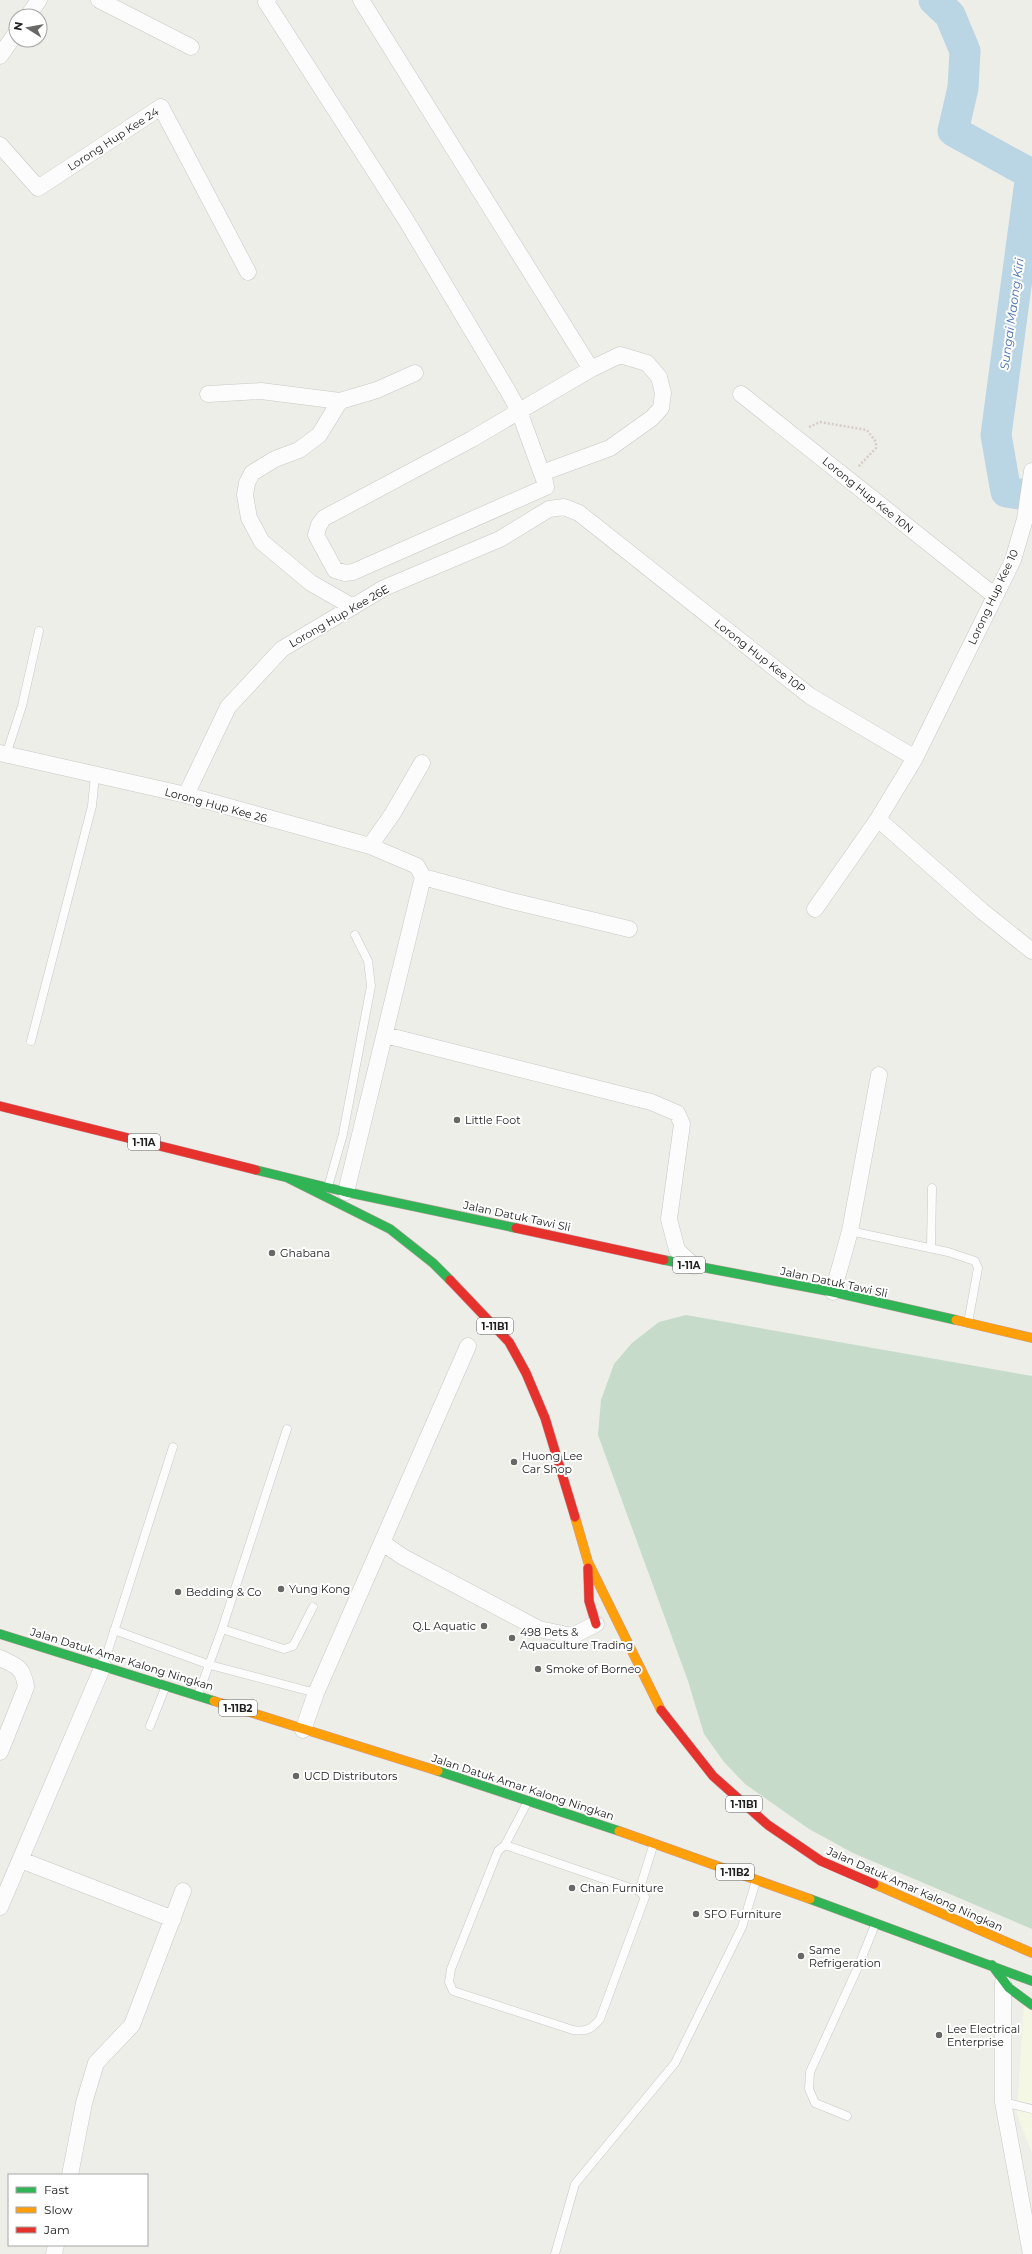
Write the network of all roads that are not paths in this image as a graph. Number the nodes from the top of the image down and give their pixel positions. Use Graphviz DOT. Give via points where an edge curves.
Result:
graph roads {
  1 [pos="100,0"];
  2 [pos="361,0"];
  3 [pos="267,1"];
  4 [pos="8,44"];
  5 [pos="191,47"];
  6 [pos="0,56"];
  7 [pos="0,145"];
  8 [pos="248,272"];
  9 [pos="591,369"];
  10 [pos="415,373"];
  11 [pos="208,394"];
  12 [pos="741,394"];
  13 [pos="340,401"];
  14 [pos="519,411"];
  15 [pos="1032,471"];
  16 [pos="544,480"];
  17 [pos="555,508"];
  18 [pos="372,564"];
  19 [pos="384,588"];
  20 [pos="995,596"];
  21 [pos="353,607"];
  22 [pos="39,631"];
  23 [pos="3,754"];
  24 [pos="915,758"];
  25 [pos="422,763"];
  26 [pos="95,775"];
  27 [pos="186,796"];
  28 [pos="878,819"];
  29 [pos="370,846"];
  30 [pos="423,877"];
  31 [pos="815,909"];
  32 [pos="630,928"];
  33 [pos="355,936"];
  34 [pos="1032,951"];
  35 [pos="385,1035"];
  36 [pos="31,1041"];
  37 [pos="879,1076"];
  38 [pos="0,1106"];
  39 [pos="288,1178"];
  40 [pos="328,1188"];
  41 [pos="932,1188"];
  42 [pos="346,1192"];
  43 [pos="850,1231"];
  44 [pos="931,1248"];
  45 [pos="694,1266"];
  46 [pos="834,1292"];
  47 [pos="968,1323"];
  48 [pos="1032,1338"];
  49 [pos="468,1346"];
  50 [pos="287,1428"];
  51 [pos="173,1447"];
  52 [pos="383,1543"];
  53 [pos="588,1562"];
  54 [pos="313,1608"];
  55 [pos="596,1624"];
  56 [pos="222,1629"];
  57 [pos="114,1630"];
  58 [pos="0,1634"];
  59 [pos="0,1658"];
  60 [pos="210,1665"];
  61 [pos="103,1666"];
  62 [pos="166,1685"];
  63 [pos="316,1693"];
  64 [pos="198,1695"];
  65 [pos="150,1726"];
  66 [pos="303,1730"];
  67 [pos="0,1752"];
  68 [pos="528,1801"];
  69 [pos="654,1842"];
  70 [pos="505,1845"];
  71 [pos="21,1860"];
  72 [pos="756,1880"];
  73 [pos="183,1891"];
  74 [pos="639,1891"];
  75 [pos="0,1907"];
  76 [pos="172,1919"];
  77 [pos="875,1925"];
  78 [pos="974,1928"];
  79 [pos="1032,1943"];
  80 [pos="1032,1953"];
  81 [pos="992,1965"];
  82 [pos="1032,1981"];
  83 [pos="1003,1983"];
  84 [pos="1032,2005"];
  85 [pos="1003,2102"];
  86 [pos="1032,2109"];
  87 [pos="847,2116"];
  88 [pos="70,2174"];
  89 [pos="555,2254"];
  90 [pos="1031,2254"];
  1 -- 5 [label="street"];
  2 -- 9 [label="street"];
  3 -- 14 [label="street" via="406,220"];
  4 -- 6 [label="street"];
  7 -- 8 [label="street, Lorong Hup Kee 24" via="38,188 161,107"];
  9 -- 14 [label="street"];
  9 -- 16 [label="street" via="620,356 647,363 659,377 663,393 661,408 652,418 610,448"];
  10 -- 13 [label="street" via="377,390"];
  11 -- 13 [label="street" via="261,391"];
  12 -- 20 [label="street, Lorong Hup Kee 10N"];
  13 -- 21 [label="street" via="319,435 298,450 252,473 244,495 249,518 262,542 311,582"];
  14 -- 16 [label="street"];
  14 -- 18 [label="street" via="324,518 316,535 336,570 344,573 353,572"];
  15 -- 20 [label="street, Lorong Hup Kee 10" via="1026,519 1013,560"];
  16 -- 17 [label="street"];
  16 -- 18 [label="street"];
  17 -- 19 [label="street, Lorong Hup Kee 26E" via="500,539"];
  17 -- 24 [label="street, Lorong Hup Kee 10P" via="564,507 579,513 810,696"];
  18 -- 19 [label="street"];
  19 -- 21 [label="street, Lorong Hup Kee 26E"];
  20 -- 24 [label="street, Lorong Hup Kee 10"];
  21 -- 27 [label="street, Lorong Hup Kee 26E" via="282,649 228,707"];
  22 -- 23 [label="lane" via="22,706"];
  23 -- 26 [label="street, Lorong Hup Kee 26"];
  24 -- 28 [label="street"];
  25 -- 29 [label="street"];
  26 -- 27 [label="street, Lorong Hup Kee 26"];
  26 -- 36 [label="lane" via="92,806"];
  27 -- 29 [label="street, Lorong Hup Kee 26"];
  28 -- 31 [label="street"];
  28 -- 34 [label="street" via="982,912"];
  29 -- 30 [label="street, Lorong Hup Kee 26" via="417,866"];
  30 -- 32 [label="street"];
  30 -- 35 [label="street"];
  33 -- 40 [label="lane" via="368,961 370,986 343,1134"];
  35 -- 42 [label="street"];
  35 -- 45 [label="street" via="651,1102 677,1113 682,1124 669,1219 677,1250"];
  37 -- 43 [label="street"];
  38 -- 39 [label="highway, Jalan Datuk Tawi Sli / 1-11A"];
  39 -- 40 [label="highway, Jalan Datuk Tawi Sli / 1-11A"];
  39 -- 53 [label="highway, Jalan Datuk Amar Kalong Ningkan / 1-11B1" via="390,1229 433,1262 509,1342 526,1373 545,1418"];
  40 -- 42 [label="highway, Jalan Datuk Tawi Sli / 1-11A"];
  41 -- 44 [label="lane"];
  42 -- 45 [label="highway, Jalan Datuk Tawi Sli / 1-11A"];
  43 -- 44 [label="lane"];
  43 -- 46 [label="street"];
  44 -- 47 [label="lane" via="975,1261 978,1268"];
  45 -- 46 [label="highway, Jalan Datuk Tawi Sli / 1-11A"];
  46 -- 47 [label="highway, Jalan Datuk Tawi Sli / 1-11A"];
  47 -- 48 [label="highway, Jalan Datuk Tawi Sli / 1-11A"];
  49 -- 52 [label="street"];
  50 -- 56 [label="lane"];
  51 -- 57 [label="lane"];
  52 -- 55 [label="street" via="403,1557 539,1630 572,1636"];
  52 -- 63 [label="street"];
  53 -- 55 [label="highway" via="589,1600"];
  53 -- 78 [label="highway, Jalan Datuk Amar Kalong Ningkan / 1-11B1" via="635,1653 658,1705 713,1776 768,1825 821,1861"];
  54 -- 56 [label="lane" via="293,1646 284,1649"];
  56 -- 60 [label="lane"];
  57 -- 60 [label="lane"];
  57 -- 61 [label="lane"];
  58 -- 61 [label="highway, Jalan Datuk Amar Kalong Ningkan / 1-11B2"];
  59 -- 67 [label="street" via="18,1666 24,1676 26,1687"];
  60 -- 63 [label="lane"];
  60 -- 64 [label="lane"];
  61 -- 62 [label="highway, Jalan Datuk Amar Kalong Ningkan / 1-11B2"];
  61 -- 71 [label="street"];
  62 -- 64 [label="highway, Jalan Datuk Amar Kalong Ningkan / 1-11B2"];
  62 -- 65 [label="lane"];
  63 -- 66 [label="street"];
  64 -- 66 [label="highway, Jalan Datuk Amar Kalong Ningkan / 1-11B2"];
  66 -- 68 [label="highway, Jalan Datuk Amar Kalong Ningkan / 1-11B2"];
  68 -- 69 [label="highway, Jalan Datuk Amar Kalong Ningkan / 1-11B2"];
  68 -- 70 [label="lane"];
  69 -- 72 [label="highway, Jalan Datuk Amar Kalong Ningkan / 1-11B2"];
  69 -- 74 [label="lane"];
  70 -- 74 [label="lane"];
  70 -- 74 [label="lane" via="498,1851 451,1968 449,1982 452,1991 573,2030 584,2032 593,2028 600,2019 645,1897"];
  71 -- 75 [label="street"];
  71 -- 76 [label="street"];
  72 -- 77 [label="highway, Jalan Datuk Amar Kalong Ningkan / 1-11B2"];
  72 -- 89 [label="lane" via="742,1927 675,2063 575,2184"];
  73 -- 76 [label="street"];
  76 -- 88 [label="street" via="132,2025 96,2063 84,2103"];
  77 -- 81 [label="highway, Jalan Datuk Amar Kalong Ningkan / 1-11B2"];
  77 -- 87 [label="lane" via="810,2072 809,2089 815,2104"];
  78 -- 79 [label="highway"];
  78 -- 80 [label="highway, Jalan Datuk Amar Kalong Ningkan / 1-11B1"];
  81 -- 82 [label="highway, Jalan Datuk Amar Kalong Ningkan / 1-11B2"];
  81 -- 83 [label="highway"];
  83 -- 84 [label="highway" via="1018,1998"];
  83 -- 85 [label="street"];
  85 -- 86 [label="lane"];
  85 -- 90 [label="street"];
}
